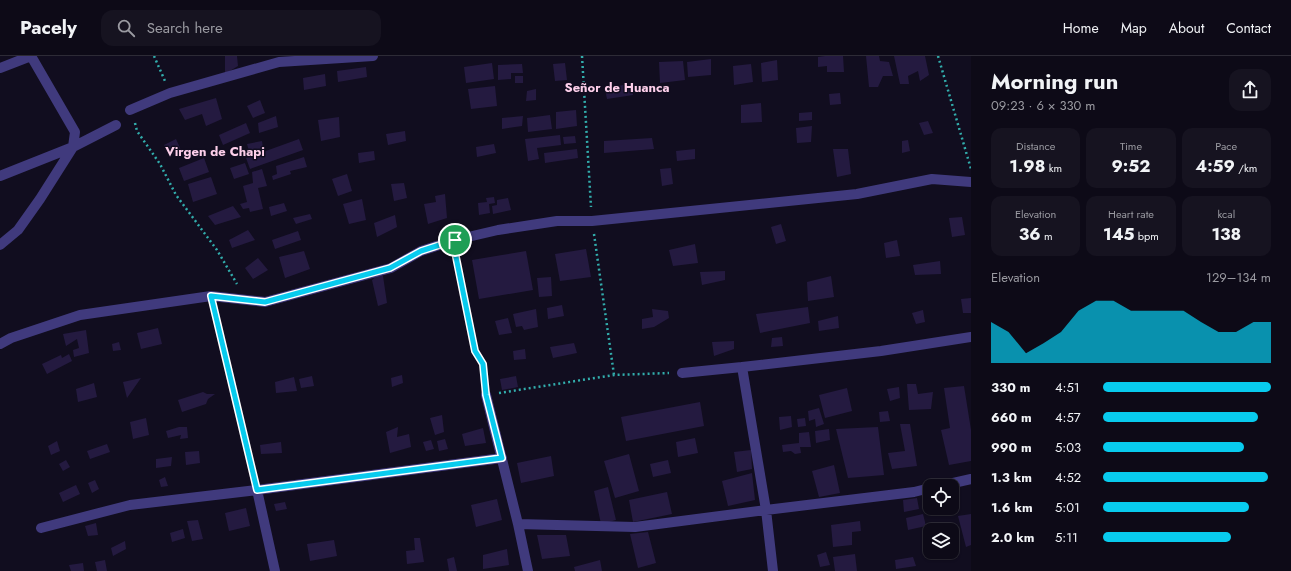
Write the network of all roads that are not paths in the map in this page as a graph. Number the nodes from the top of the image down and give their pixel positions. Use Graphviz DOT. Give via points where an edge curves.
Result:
graph roads {
  1 [pos="373,56"];
  2 [pos="0,68"];
  3 [pos="130,110"];
  4 [pos="116,125"];
  5 [pos="73,147"];
  6 [pos="0,176"];
  7 [pos="971,182"];
  8 [pos="0,245"];
  9 [pos="971,337"];
  10 [pos="0,344"];
  11 [pos="742,367"];
  12 [pos="682,373"];
  13 [pos="486,395"];
  14 [pos="502,458"];
  15 [pos="971,479"];
  16 [pos="959,482"];
  17 [pos="257,490"];
  18 [pos="923,490"];
  19 [pos="766,510"];
  20 [pos="518,524"];
  21 [pos="41,528"];
  22 [pos="274,571"];
  23 [pos="528,571"];
  24 [pos="773,571"];
  1 -- 3 [label="street" via="279,62 170,93"];
  2 -- 5 [label="street" via="32,56 75,132"];
  4 -- 5 [label="street"];
  5 -- 6 [label="street"];
  5 -- 8 [label="street" via="18,230"];
  7 -- 10 [label="street" via="932,179 857,194 592,221 557,221 498,230 421,251 390,268 265,302 211,296 80,315 10,338"];
  9 -- 11 [label="street" via="880,351"];
  11 -- 12 [label="street"];
  11 -- 19 [label="street"];
  13 -- 14 [label="street"];
  14 -- 17 [label="street"];
  14 -- 20 [label="street"];
  15 -- 16 [label="street"];
  17 -- 21 [label="street" via="130,505"];
  17 -- 22 [label="street"];
  18 -- 19 [label="street"];
  19 -- 20 [label="street" via="635,527"];
  19 -- 24 [label="street"];
  20 -- 23 [label="street"];
}
